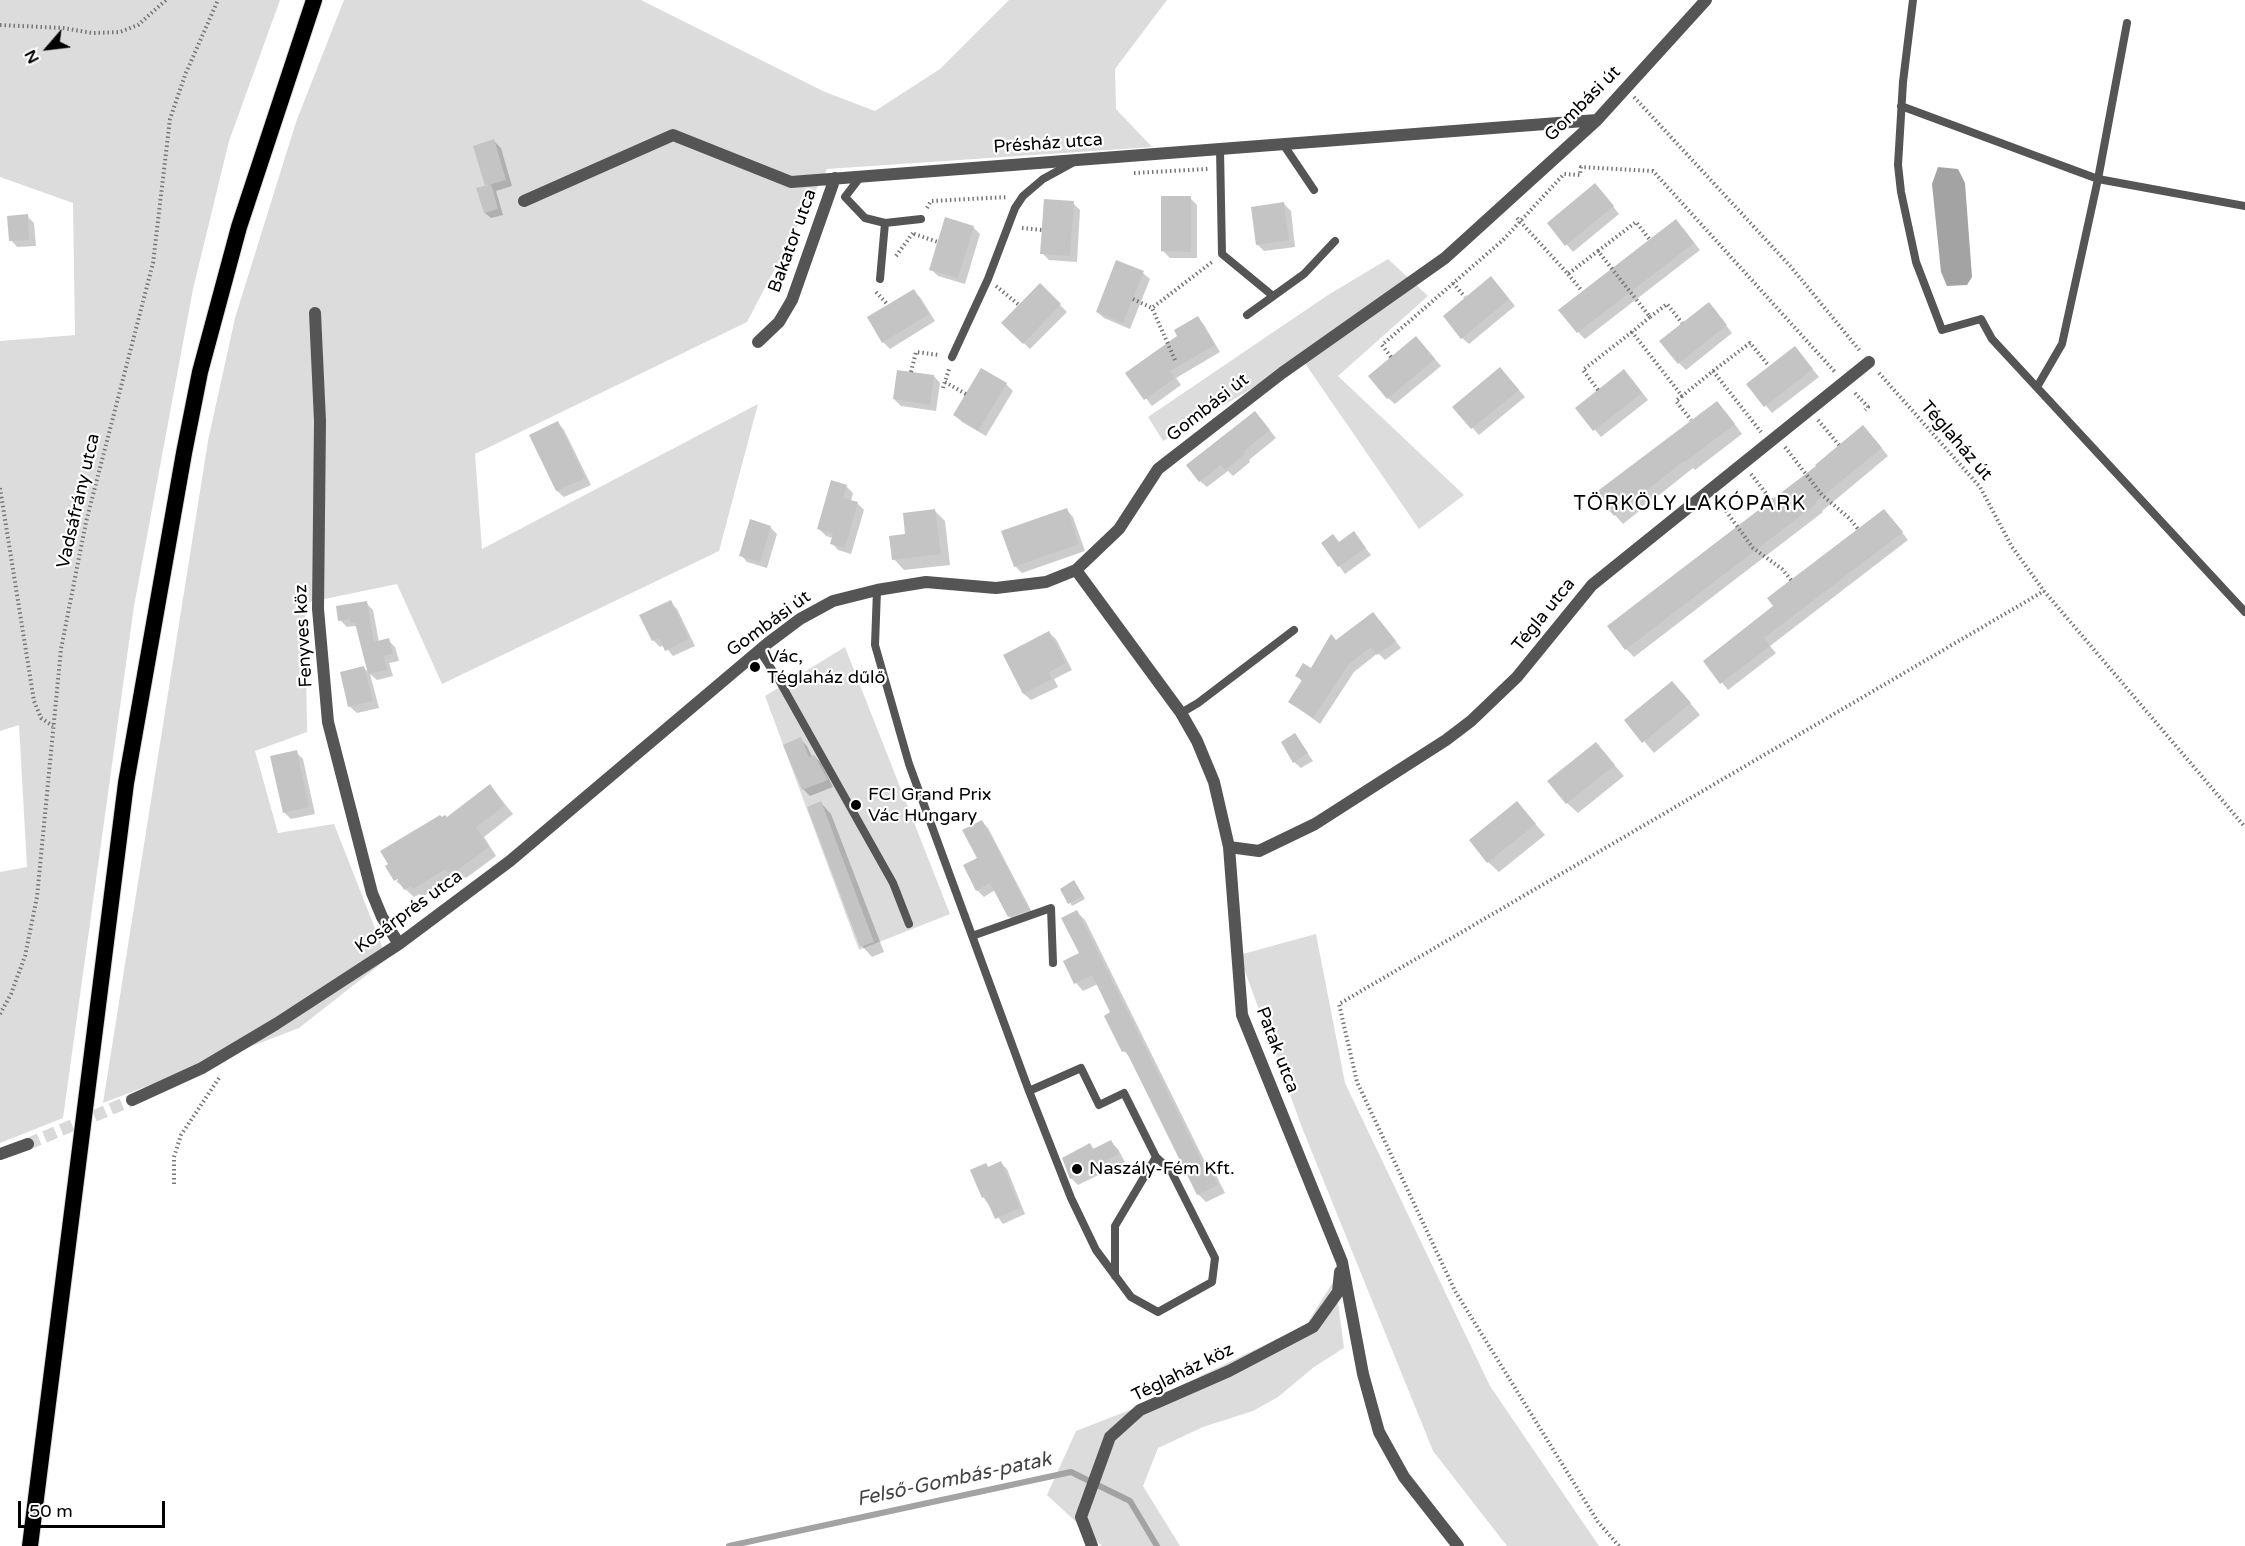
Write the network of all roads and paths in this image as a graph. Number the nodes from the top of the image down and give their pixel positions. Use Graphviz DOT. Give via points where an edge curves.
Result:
graph roads {
  1 [pos="166,0"];
  2 [pos="218,0"];
  3 [pos="314,0"];
  4 [pos="1706,0"];
  5 [pos="1913,0"];
  6 [pos="2127,23"];
  7 [pos="0,25"];
  8 [pos="1626,88"];
  9 [pos="1901,106"];
  10 [pos="1597,120"];
  11 [pos="1283,144"];
  12 [pos="1220,149"];
  13 [pos="1078,160"];
  14 [pos="861,176"];
  15 [pos="835,178"];
  16 [pos="2098,180"];
  17 [pos="1314,190"];
  18 [pos="1023,196"];
  19 [pos="524,201"];
  20 [pos="2245,206"];
  21 [pos="921,219"];
  22 [pos="1519,220"];
  23 [pos="885,223"];
  24 [pos="1008,226"];
  25 [pos="1042,230"];
  26 [pos="1650,240"];
  27 [pos="1335,241"];
  28 [pos="1598,251"];
  29 [pos="1222,254"];
  30 [pos="1568,274"];
  31 [pos="880,279"];
  32 [pos="988,279"];
  33 [pos="1453,283"];
  34 [pos="1582,291"];
  35 [pos="1274,296"];
  36 [pos="1465,297"];
  37 [pos="1133,299"];
  38 [pos="888,304"];
  39 [pos="1019,305"];
  40 [pos="1152,308"];
  41 [pos="315,313"];
  42 [pos="1248,315"];
  43 [pos="1650,317"];
  44 [pos="1682,323"];
  45 [pos="1632,332"];
  46 [pos="758,342"];
  47 [pos="952,357"];
  48 [pos="1391,357"];
  49 [pos="1175,360"];
  50 [pos="1869,362"];
  51 [pos="1769,366"];
  52 [pos="1713,371"];
  53 [pos="911,372"];
  54 [pos="945,382"];
  55 [pos="1845,382"];
  56 [pos="2037,387"];
  57 [pos="943,388"];
  58 [pos="1599,390"];
  59 [pos="966,394"];
  60 [pos="1682,396"];
  61 [pos="1810,410"];
  62 [pos="1865,410"];
  63 [pos="1691,420"];
  64 [pos="1774,440"];
  65 [pos="1839,445"];
  66 [pos="1743,464"];
  67 [pos="0,488"];
  68 [pos="1710,490"];
  69 [pos="1772,501"];
  70 [pos="1858,529"];
  71 [pos="1076,570"];
  72 [pos="1791,580"];
  73 [pos="877,590"];
  74 [pos="2044,591"];
  75 [pos="2245,612"];
  76 [pos="1294,630"];
  77 [pos="759,650"];
  78 [pos="1181,713"];
  79 [pos="681,717"];
  80 [pos="53,727"];
  81 [pos="2245,828"];
  82 [pos="1228,848"];
  83 [pos="909,924"];
  84 [pos="972,936"];
  85 [pos="399,944"];
  86 [pos="1053,963"];
  87 [pos="0,1014"];
  88 [pos="224,1073"];
  89 [pos="1029,1091"];
  90 [pos="132,1100"];
  91 [pos="28,1144"];
  92 [pos="0,1154"];
  93 [pos="1156,1157"];
  94 [pos="174,1184"];
  95 [pos="1342,1262"];
  96 [pos="1115,1275"];
  97 [pos="30,1546"];
  98 [pos="1092,1546"];
  99 [pos="1458,1546"];
  100 [pos="1619,1546"];
  1 -- 7 [label="path" via="138,25 120,32"];
  2 -- 80 [label="path, Vadsáfrány utca" via="170,119 153,263 86,522 61,649"];
  3 -- 97 [label="highway" via="239,227 200,372 184,453 126,783"];
  4 -- 8 [label="street, Gombási út"];
  5 -- 9 [label="lane"];
  6 -- 16 [label="lane"];
  8 -- 10 [label="street, Gombási út"];
  8 -- 50 [label="path, Téglaház út" via="1791,267"];
  9 -- 16 [label="lane"];
  9 -- 56 [label="lane" via="1901,192 1916,262 1942,330 1981,319 1992,339"];
  10 -- 11 [label="street, Présház utca"];
  10 -- 71 [label="street, Gombási út" via="1445,258 1282,373 1158,469 1119,529"];
  11 -- 12 [label="street, Présház utca"];
  11 -- 17 [label="lane"];
  12 -- 13 [label="street, Présház utca"];
  12 -- 29 [label="lane"];
  13 -- 14 [label="street, Présház utca"];
  13 -- 18 [label="lane" via="1043,179"];
  14 -- 15 [label="street, Présház utca"];
  14 -- 23 [label="lane" via="845,197 865,218"];
  15 -- 19 [label="street, Présház utca" via="791,182 674,135"];
  15 -- 46 [label="street, Bakator utca" via="792,300"];
  16 -- 20 [label="lane"];
  16 -- 56 [label="lane" via="2062,344"];
  18 -- 21 [label="path" via="931,201"];
  18 -- 24 [label="lane"];
  21 -- 23 [label="lane"];
  21 -- 31 [label="path"];
  22 -- 30 [label="path"];
  22 -- 33 [label="path"];
  22 -- 55 [label="path" via="1564,174 1580,175 1581,167 1653,171"];
  23 -- 31 [label="lane"];
  24 -- 25 [label="path"];
  24 -- 32 [label="lane"];
  26 -- 28 [label="path" via="1636,222"];
  27 -- 35 [label="lane" via="1304,274"];
  28 -- 30 [label="path"];
  28 -- 43 [label="path"];
  29 -- 35 [label="lane"];
  29 -- 40 [label="path"];
  30 -- 34 [label="path"];
  31 -- 38 [label="path" via="873,288"];
  32 -- 39 [label="path"];
  32 -- 47 [label="lane"];
  33 -- 36 [label="path"];
  33 -- 48 [label="path" via="1382,345"];
  35 -- 42 [label="lane"];
  37 -- 40 [label="path"];
  40 -- 49 [label="path"];
  41 -- 85 [label="street, Fenyves köz" via="320,421 318,609 327,722 372,893"];
  43 -- 44 [label="path" via="1667,304"];
  43 -- 45 [label="path"];
  45 -- 58 [label="path" via="1583,370"];
  45 -- 60 [label="path"];
  47 -- 53 [label="path" via="916,352"];
  47 -- 54 [label="path"];
  50 -- 55 [label="street, Tégla utca"];
  50 -- 74 [label="path, Téglaház út" via="1980,487 2012,547"];
  51 -- 52 [label="path" via="1750,343"];
  52 -- 60 [label="path"];
  52 -- 64 [label="path"];
  54 -- 57 [label="path"];
  54 -- 59 [label="path"];
  55 -- 61 [label="street, Tégla utca"];
  55 -- 62 [label="path" via="1868,407"];
  56 -- 75 [label="lane"];
  60 -- 63 [label="path" via="1676,401"];
  61 -- 64 [label="street, Tégla utca"];
  61 -- 65 [label="path"];
  64 -- 66 [label="street, Tégla utca"];
  64 -- 70 [label="path"];
  66 -- 68 [label="street, Tégla utca"];
  66 -- 69 [label="path"];
  67 -- 80 [label="path" via="34,701 41,718"];
  68 -- 72 [label="path" via="1753,548"];
  68 -- 82 [label="street, Tégla utca" via="1592,585 1517,677 1446,740 1315,824 1259,851"];
  71 -- 73 [label="street, Gombási út" via="1046,582 996,588 926,582"];
  71 -- 78 [label="street, Patak utca"];
  73 -- 77 [label="street, Gombási út" via="832,601"];
  73 -- 84 [label="lane" via="875,645 909,764"];
  74 -- 81 [label="path, Téglaház út"];
  74 -- 100 [label="path" via="1339,1004 1357,1082 1455,1291 1598,1522"];
  76 -- 78 [label="lane"];
  77 -- 79 [label="street, Gombási út"];
  77 -- 83 [label="lane" via="893,883"];
  78 -- 82 [label="street, Patak utca" via="1214,782"];
  79 -- 85 [label="street, Kosárprés utca" via="510,861"];
  80 -- 87 [label="path, Vadsáfrány utca" via="37,897 25,956"];
  82 -- 95 [label="street, Patak utca" via="1242,1015"];
  84 -- 86 [label="lane" via="1051,908"];
  84 -- 89 [label="lane"];
  85 -- 90 [label="street, Kosárprés utca" via="202,1068"];
  88 -- 94 [label="path" via="182,1135 174,1156"];
  89 -- 93 [label="lane" via="1081,1068 1099,1105 1124,1093"];
  89 -- 96 [label="lane" via="1071,1198 1096,1250"];
  91 -- 92 [label="street"];
  93 -- 96 [label="lane" via="1115,1226"];
  93 -- 96 [label="lane" via="1171,1171 1215,1258 1212,1282 1158,1312 1131,1298"];
  95 -- 98 [label="street, Téglaház köz" via="1338,1292 1313,1327 1229,1371 1140,1410 1110,1437 1081,1517"];
  95 -- 99 [label="street, Patak utca" via="1363,1374 1379,1432 1404,1477"];
}
